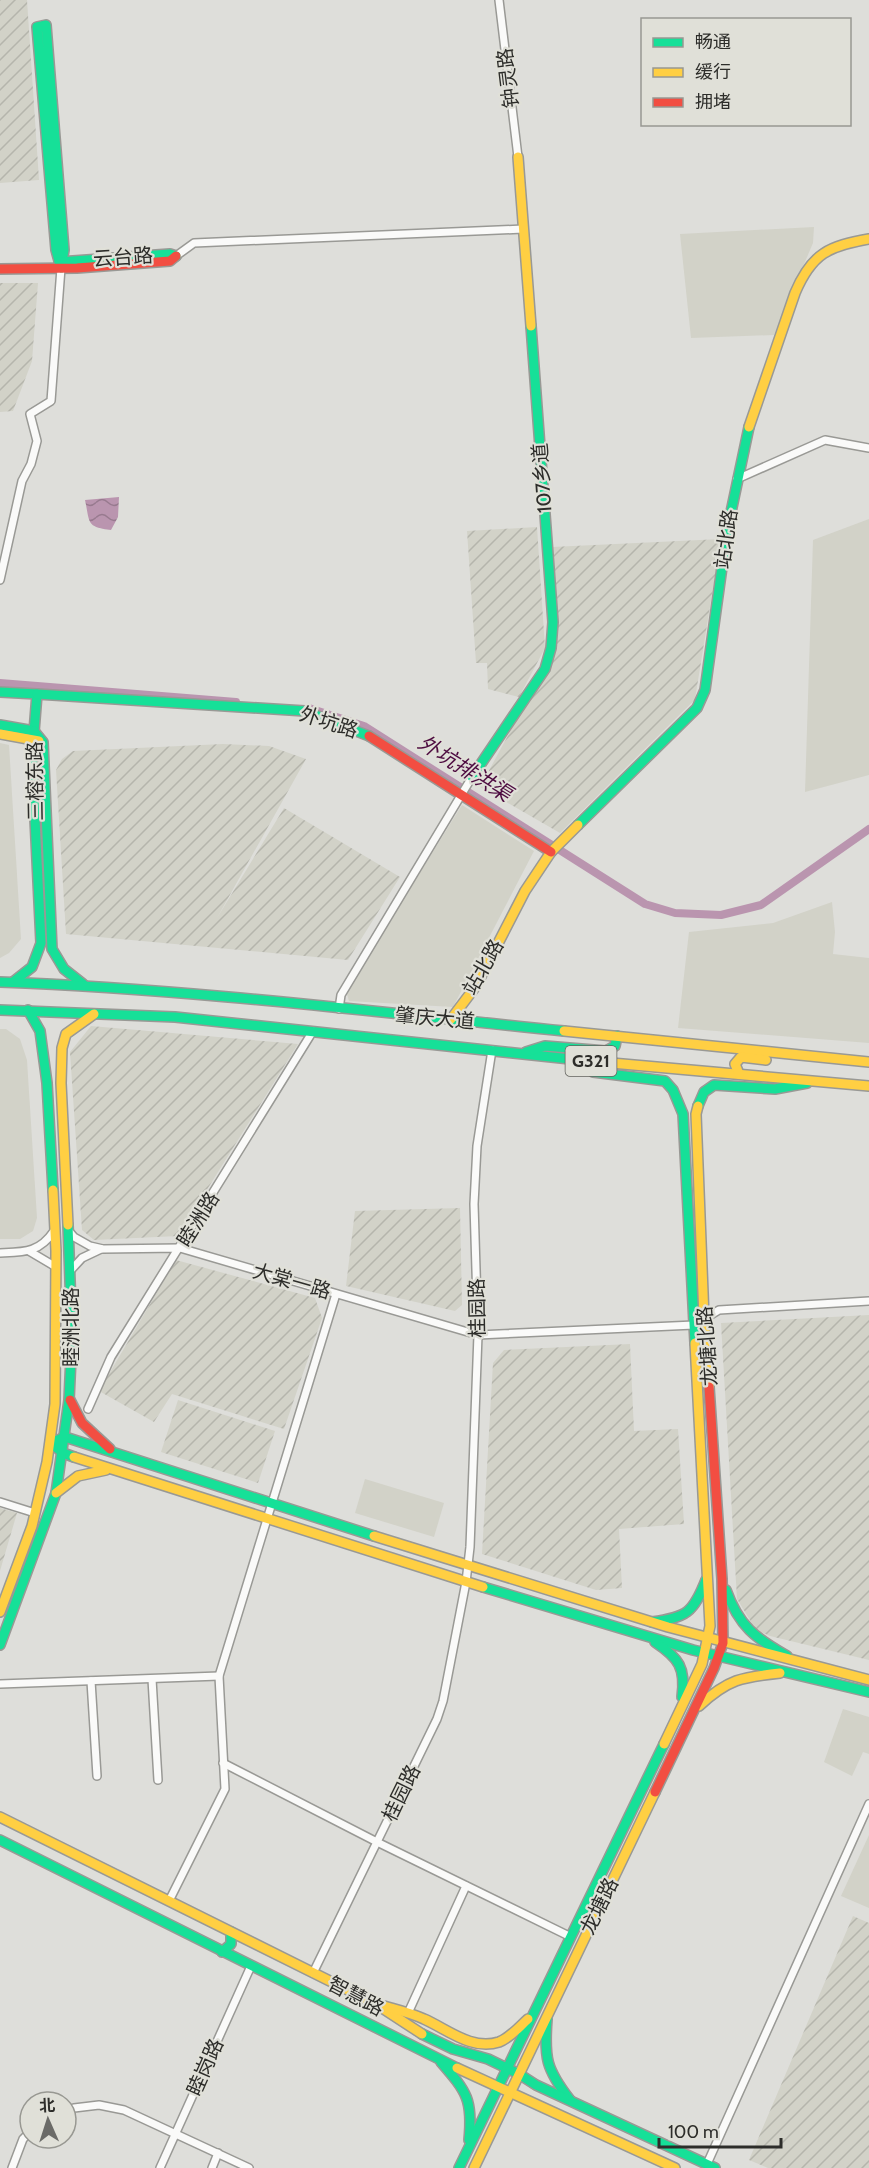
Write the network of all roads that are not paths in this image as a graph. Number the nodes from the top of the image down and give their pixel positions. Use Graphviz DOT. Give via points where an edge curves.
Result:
graph roads {
  1 [pos="499,0"];
  2 [pos="518,157"];
  3 [pos="523,229"];
  4 [pos="869,239"];
  5 [pos="176,256"];
  6 [pos="0,263"];
  7 [pos="61,264"];
  8 [pos="0,269"];
  9 [pos="869,448"];
  10 [pos="737,479"];
  11 [pos="0,580"];
  12 [pos="0,692"];
  13 [pos="37,694"];
  14 [pos="0,725"];
  15 [pos="0,734"];
  16 [pos="37,738"];
  17 [pos="472,777"];
  18 [pos="461,795"];
  19 [pos="551,852"];
  20 [pos="0,982"];
  21 [pos="13,982"];
  22 [pos="86,985"];
  23 [pos="339,1009"];
  24 [pos="0,1010"];
  25 [pos="28,1010"];
  26 [pos="95,1013"];
  27 [pos="451,1019"];
  28 [pos="313,1031"];
  29 [pos="617,1036"];
  30 [pos="492,1050"];
  31 [pos="522,1053"];
  32 [pos="818,1057"];
  33 [pos="579,1060"];
  34 [pos="869,1062"];
  35 [pos="739,1074"];
  36 [pos="818,1081"];
  37 [pos="47,1083"];
  38 [pos="61,1083"];
  39 [pos="869,1086"];
  40 [pos="68,1230"];
  41 [pos="54,1231"];
  42 [pos="180,1248"];
  43 [pos="103,1249"];
  44 [pos="29,1251"];
  45 [pos="0,1253"];
  46 [pos="56,1267"];
  47 [pos="70,1271"];
  48 [pos="336,1294"];
  49 [pos="869,1301"];
  50 [pos="704,1318"];
  51 [pos="694,1325"];
  52 [pos="478,1335"];
  53 [pos="69,1400"];
  54 [pos="88,1409"];
  55 [pos="65,1437"];
  56 [pos="51,1443"];
  57 [pos="114,1452"];
  58 [pos="63,1453"];
  59 [pos="112,1470"];
  60 [pos="56,1492"];
  61 [pos="0,1502"];
  62 [pos="272,1503"];
  63 [pos="35,1513"];
  64 [pos="267,1519"];
  65 [pos="468,1568"];
  66 [pos="708,1575"];
  67 [pos="722,1579"];
  68 [pos="466,1582"];
  69 [pos="0,1612"];
  70 [pos="649,1623"];
  71 [pos="646,1636"];
  72 [pos="709,1639"];
  73 [pos="723,1643"];
  74 [pos="0,1645"];
  75 [pos="705,1654"];
  76 [pos="719,1657"];
  77 [pos="798,1663"];
  78 [pos="788,1672"];
  79 [pos="219,1676"];
  80 [pos="152,1679"];
  81 [pos="869,1680"];
  82 [pos="91,1681"];
  83 [pos="0,1684"];
  84 [pos="869,1692"];
  85 [pos="680,1709"];
  86 [pos="693,1712"];
  87 [pos="223,1763"];
  88 [pos="97,1776"];
  89 [pos="158,1780"];
  90 [pos="869,1804"];
  91 [pos="0,1816"];
  92 [pos="0,1840"];
  93 [pos="377,1842"];
  94 [pos="466,1886"];
  95 [pos="169,1901"];
  96 [pos="231,1932"];
  97 [pos="571,1936"];
  98 [pos="222,1952"];
  99 [pos="251,1966"];
  100 [pos="313,1973"];
  101 [pos="376,2004"];
  102 [pos="548,2012"];
  103 [pos="408,2013"];
  104 [pos="534,2013"];
  105 [pos="438,2058"];
  106 [pos="507,2068"];
  107 [pos="519,2074"];
  108 [pos="499,2086"];
  109 [pos="510,2093"];
  110 [pos="571,2102"];
  111 [pos="78,2108"];
  112 [pos="175,2134"];
  113 [pos="469,2148"];
  114 [pos="19,2150"];
  115 [pos="218,2153"];
  116 [pos="711,2166"];
  117 [pos="12,2168"];
  118 [pos="160,2168"];
  119 [pos="212,2168"];
  120 [pos="249,2168"];
  121 [pos="459,2168"];
  122 [pos="474,2168"];
  123 [pos="675,2168"];
  1 -- 2 [label="street, 钟灵路"];
  2 -- 3 [label="main road, 107乡道"];
  3 -- 5 [label="street" via="194,243"];
  3 -- 17 [label="main road, 107乡道" via="553,622 551,648 530,693"];
  4 -- 10 [label="main road, 站北路" via="824,251 804,274 746,437"];
  5 -- 7 [label="main road, 云台路"];
  6 -- 7 [label="main road, 云台路"];
  7 -- 7 [label="main road" via="64,250 46,24 37,27 56,250"];
  7 -- 8 [label="main road, 云台路"];
  7 -- 11 [label="street" via="51,401 30,414 37,441 22,481"];
  9 -- 10 [label="street" via="825,440"];
  10 -- 19 [label="main road, 站北路" via="705,690 697,708"];
  12 -- 13 [label="main road, 外坑路"];
  13 -- 16 [label="main road"];
  13 -- 18 [label="main road, 外坑路" via="305,711 362,732"];
  14 -- 16 [label="main road"];
  15 -- 16 [label="main road"];
  16 -- 21 [label="main road, 三榕东路" via="32,757 41,944 38,960 29,973"];
  16 -- 22 [label="main road, 三榕东路" via="52,949 65,972"];
  17 -- 18 [label="street"];
  18 -- 19 [label="main road, 外坑路"];
  18 -- 23 [label="street" via="341,995"];
  19 -- 27 [label="main road, 站北路" via="525,891 476,986"];
  20 -- 21 [label="main road, 肇庆大道 / G321"];
  21 -- 22 [label="main road, 肇庆大道 / G321"];
  22 -- 23 [label="main road, 肇庆大道 / G321"];
  23 -- 27 [label="main road, 肇庆大道 / G321"];
  24 -- 25 [label="main road, G321"];
  25 -- 26 [label="main road, G321"];
  25 -- 37 [label="main road, 睦洲北路" via="40,1031"];
  26 -- 28 [label="main road, G321"];
  26 -- 38 [label="main road, 睦洲北路" via="66,1034"];
  27 -- 29 [label="main road, 肇庆大道 / G321"];
  28 -- 30 [label="main road, 肇庆大道 / G321"];
  28 -- 42 [label="street, 睦洲路"];
  29 -- 31 [label="main road" via="615,1046 606,1051 545,1046"];
  29 -- 32 [label="main road, 肇庆大道 / G321"];
  30 -- 31 [label="main road, 肇庆大道 / G321"];
  30 -- 52 [label="street, 桂园路" via="477,1146 474,1204"];
  31 -- 33 [label="main road, 肇庆大道 / G321"];
  32 -- 34 [label="main road, 肇庆大道 / G321"];
  32 -- 35 [label="main road" via="793,1062 741,1057 735,1064"];
  33 -- 35 [label="main road, 肇庆大道 / G321"];
  33 -- 51 [label="main road, 龙塘北路" via="593,1072 664,1081 673,1090 683,1114"];
  35 -- 36 [label="main road, 肇庆大道 / G321"];
  36 -- 39 [label="main road, 肇庆大道 / G321"];
  36 -- 50 [label="main road, 龙塘北路" via="775,1089 714,1085 698,1105"];
  37 -- 38 [label="main road" via="50,1061 55,1060"];
  37 -- 41 [label="main road, 睦洲北路"];
  38 -- 40 [label="main road, 睦洲北路"];
  40 -- 43 [label="street" via="81,1242"];
  40 -- 47 [label="main road, 睦洲北路"];
  41 -- 44 [label="street"];
  41 -- 46 [label="main road, 睦洲北路"];
  42 -- 43 [label="street, 大棠一路"];
  42 -- 48 [label="street, 大棠一路"];
  42 -- 54 [label="street, 睦洲路" via="111,1357"];
  43 -- 47 [label="street" via="82,1257"];
  44 -- 45 [label="street"];
  44 -- 46 [label="street"];
  46 -- 56 [label="main road, 睦洲北路" via="56,1380"];
  47 -- 53 [label="main road, 睦洲北路"];
  48 -- 52 [label="street, 大棠一路"];
  48 -- 62 [label="street"];
  49 -- 50 [label="street" via="719,1310"];
  50 -- 51 [label="street"];
  50 -- 67 [label="main road, 龙塘北路"];
  51 -- 52 [label="street, 大棠一路"];
  51 -- 66 [label="main road, 龙塘北路"];
  52 -- 65 [label="street, 桂园路"];
  53 -- 55 [label="main road, 睦洲北路"];
  53 -- 57 [label="main road" via="82,1423"];
  55 -- 56 [label="main road"];
  55 -- 57 [label="main road"];
  55 -- 58 [label="main road, 睦洲北路"];
  56 -- 58 [label="main road"];
  56 -- 63 [label="main road, 睦洲北路"];
  57 -- 62 [label="main road"];
  58 -- 59 [label="main road"];
  58 -- 60 [label="main road, 睦洲北路"];
  59 -- 60 [label="main road" via="74,1476"];
  59 -- 64 [label="main road"];
  60 -- 74 [label="main road, 睦洲北路"];
  61 -- 63 [label="street"];
  62 -- 64 [label="street"];
  62 -- 65 [label="main road"];
  63 -- 69 [label="main road, 睦洲北路"];
  64 -- 68 [label="main road"];
  64 -- 79 [label="street"];
  65 -- 68 [label="street, 桂园路"];
  65 -- 70 [label="main road"];
  66 -- 70 [label="main road" via="691,1613"];
  66 -- 72 [label="main road, 龙塘北路"];
  67 -- 73 [label="main road, 龙塘路"];
  67 -- 77 [label="main road" via="744,1627"];
  68 -- 71 [label="main road"];
  68 -- 93 [label="street, 桂园路" via="437,1719"];
  70 -- 72 [label="main road"];
  71 -- 75 [label="main road"];
  71 -- 85 [label="main road" via="670,1652 681,1666 684,1683"];
  72 -- 73 [label="main road"];
  72 -- 75 [label="main road, 龙塘北路"];
  73 -- 76 [label="main road, 龙塘路"];
  73 -- 77 [label="main road"];
  75 -- 76 [label="main road"];
  75 -- 85 [label="main road, 龙塘北路"];
  76 -- 78 [label="main road"];
  76 -- 86 [label="main road, 龙塘路"];
  77 -- 81 [label="main road"];
  78 -- 84 [label="main road"];
  78 -- 86 [label="main road" via="729,1681"];
  79 -- 80 [label="street"];
  79 -- 87 [label="street"];
  80 -- 82 [label="street"];
  80 -- 89 [label="street"];
  82 -- 83 [label="street"];
  82 -- 88 [label="street"];
  85 -- 97 [label="main road, 龙塘北路"];
  86 -- 102 [label="main road, 龙塘路"];
  87 -- 93 [label="street"];
  87 -- 95 [label="street" via="225,1789"];
  90 -- 116 [label="street"];
  91 -- 95 [label="main road, 智慧路"];
  92 -- 98 [label="main road, 智慧路"];
  93 -- 94 [label="street"];
  93 -- 100 [label="street, 桂园路"];
  94 -- 97 [label="street"];
  94 -- 103 [label="street"];
  95 -- 96 [label="main road, 智慧路"];
  96 -- 98 [label="main road" via="233,1941"];
  96 -- 100 [label="main road, 智慧路"];
  97 -- 104 [label="main road, 龙塘北路"];
  98 -- 99 [label="main road, 智慧路"];
  99 -- 105 [label="main road, 智慧路"];
  99 -- 112 [label="street, 睦岗路"];
  100 -- 101 [label="main road, 智慧路"];
  101 -- 103 [label="main road"];
  101 -- 106 [label="main road, 智慧路" via="420,2033"];
  102 -- 107 [label="main road, 龙塘路"];
  102 -- 110 [label="main road" via="545,2061"];
  103 -- 104 [label="main road" via="480,2044 505,2039"];
  104 -- 106 [label="main road, 龙塘北路"];
  105 -- 108 [label="main road, 智慧路"];
  105 -- 113 [label="main road" via="464,2088 471,2104"];
  106 -- 107 [label="main road, 智慧路"];
  106 -- 108 [label="main road, 龙塘北路"];
  107 -- 109 [label="main road, 龙塘路"];
  107 -- 110 [label="main road, 智慧路"];
  108 -- 109 [label="main road, 智慧路"];
  108 -- 113 [label="main road, 龙塘北路"];
  109 -- 122 [label="main road, 龙塘路"];
  109 -- 123 [label="main road, 智慧路"];
  110 -- 116 [label="main road, 智慧路"];
  111 -- 112 [label="street" via="99,2105 124,2110"];
  112 -- 115 [label="street"];
  112 -- 118 [label="street, 睦岗路"];
  113 -- 121 [label="main road, 龙塘北路"];
  114 -- 117 [label="street"];
  115 -- 119 [label="street"];
  115 -- 120 [label="street"];
}
